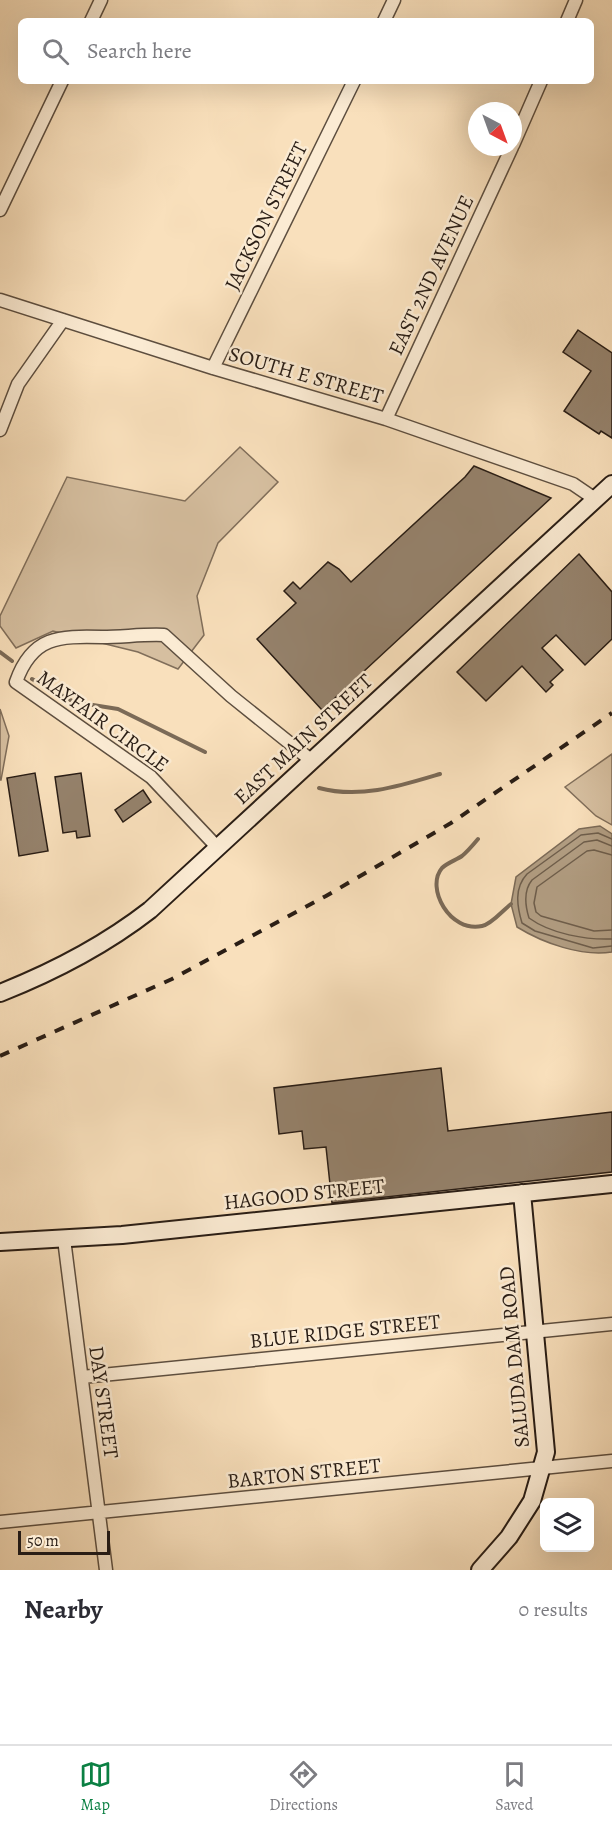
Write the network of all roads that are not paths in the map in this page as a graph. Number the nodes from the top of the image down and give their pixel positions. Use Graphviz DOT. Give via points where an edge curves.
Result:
graph roads {
  1 [pos="101,0"];
  2 [pos="394,0"];
  3 [pos="576,0"];
  4 [pos="92,18"];
  5 [pos="385,18"];
  6 [pos="568,18"];
  7 [pos="61,84"];
  8 [pos="353,84"];
  9 [pos="540,84"];
  10 [pos="522,125"];
  11 [pos="508,156"];
  12 [pos="0,210"];
  13 [pos="0,300"];
  14 [pos="63,320"];
  15 [pos="213,368"];
  16 [pos="386,418"];
  17 [pos="0,430"];
  18 [pos="612,483"];
  19 [pos="595,499"];
  20 [pos="312,761"];
  21 [pos="218,848"];
  22 [pos="0,993"];
  23 [pos="612,1184"];
  24 [pos="522,1193"];
  25 [pos="63,1239"];
  26 [pos="0,1242"];
  27 [pos="612,1324"];
  28 [pos="535,1332"];
  29 [pos="82,1377"];
  30 [pos="612,1461"];
  31 [pos="543,1469"];
  32 [pos="98,1512"];
  33 [pos="0,1522"];
  34 [pos="106,1570"];
  35 [pos="480,1570"];
  1 -- 4 [label="street"];
  2 -- 5 [label="street"];
  3 -- 6 [label="street"];
  7 -- 12 [label="street"];
  8 -- 15 [label="street, JACKSON STREET"];
  9 -- 10 [label="street, EAST 2ND AVENUE"];
  11 -- 16 [label="street, EAST 2ND AVENUE"];
  13 -- 14 [label="street, SOUTH E STREET"];
  14 -- 15 [label="street, SOUTH E STREET"];
  14 -- 17 [label="street" via="18,384"];
  15 -- 16 [label="street, SOUTH E STREET"];
  16 -- 19 [label="street, SOUTH E STREET" via="573,483"];
  18 -- 19 [label="street, EAST MAIN STREET"];
  19 -- 20 [label="street, EAST MAIN STREET"];
  20 -- 21 [label="street, EAST MAIN STREET"];
  20 -- 21 [label="street, MAYFAIR CIRCLE" via="231,696 164,635 76,635 50,640 35,649 16,682 151,777"];
  21 -- 22 [label="street, EAST MAIN STREET" via="132,924 48,973"];
  23 -- 24 [label="street, HAGOOD STREET"];
  24 -- 25 [label="street, HAGOOD STREET"];
  24 -- 28 [label="street, SALUDA DAM ROAD"];
  25 -- 26 [label="street, HAGOOD STREET"];
  25 -- 29 [label="street, DAY STREET"];
  27 -- 28 [label="street, BLUE RIDGE STREET"];
  28 -- 29 [label="street, BLUE RIDGE STREET"];
  28 -- 31 [label="street, SALUDA DAM ROAD" via="546,1452"];
  29 -- 32 [label="street, DAY STREET"];
  30 -- 31 [label="street, BARTON STREET"];
  31 -- 32 [label="street, BARTON STREET"];
  31 -- 35 [label="street, SALUDA DAM ROAD" via="532,1501"];
  32 -- 33 [label="street, BARTON STREET"];
  32 -- 34 [label="street, DAY STREET"];
}
